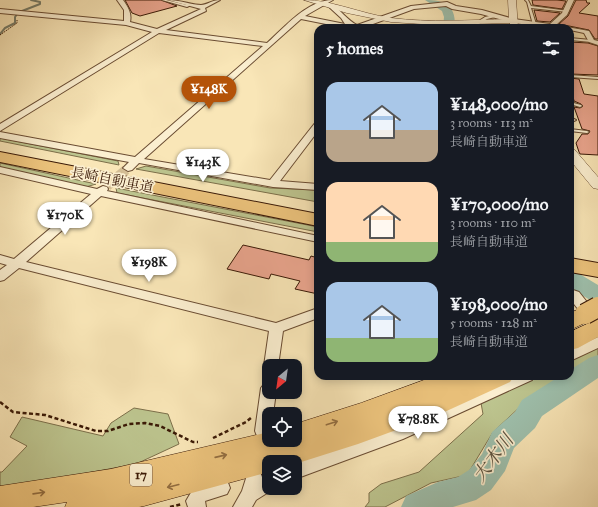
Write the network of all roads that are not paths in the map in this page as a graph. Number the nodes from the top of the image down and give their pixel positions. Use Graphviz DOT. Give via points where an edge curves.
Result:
graph roads {
  1 [pos="120,0"];
  2 [pos="163,0"];
  3 [pos="171,0"];
  4 [pos="217,0"];
  5 [pos="308,0"];
  6 [pos="440,0"];
  7 [pos="512,0"];
  8 [pos="526,0"];
  9 [pos="571,0"];
  10 [pos="330,3"];
  11 [pos="321,4"];
  12 [pos="448,4"];
  13 [pos="190,5"];
  14 [pos="530,6"];
  15 [pos="202,7"];
  16 [pos="0,11"];
  17 [pos="567,11"];
  18 [pos="494,16"];
  19 [pos="300,18"];
  20 [pos="383,19"];
  21 [pos="481,22"];
  22 [pos="126,23"];
  23 [pos="334,24"];
  24 [pos="349,24"];
  25 [pos="368,24"];
  26 [pos="477,24"];
  27 [pos="514,24"];
  28 [pos="534,24"];
  29 [pos="553,24"];
  30 [pos="574,29"];
  31 [pos="158,31"];
  32 [pos="574,39"];
  33 [pos="594,40"];
  34 [pos="268,45"];
  35 [pos="574,76"];
  36 [pos="598,78"];
  37 [pos="574,104"];
  38 [pos="580,106"];
  39 [pos="0,128"];
  40 [pos="314,130"];
  41 [pos="574,130"];
  42 [pos="587,132"];
  43 [pos="0,135"];
  44 [pos="0,148"];
  45 [pos="574,156"];
  46 [pos="0,157"];
  47 [pos="136,160"];
  48 [pos="128,168"];
  49 [pos="0,170"];
  50 [pos="596,179"];
  51 [pos="273,184"];
  52 [pos="314,187"];
  53 [pos="102,189"];
  54 [pos="314,208"];
  55 [pos="314,219"];
  56 [pos="314,237"];
  57 [pos="574,253"];
  58 [pos="598,257"];
  59 [pos="0,259"];
  60 [pos="16,263"];
  61 [pos="574,266"];
  62 [pos="598,270"];
  63 [pos="0,277"];
  64 [pos="574,296"];
  65 [pos="314,314"];
  66 [pos="592,323"];
  67 [pos="276,328"];
  68 [pos="574,339"];
  69 [pos="574,350"];
  70 [pos="272,359"];
  71 [pos="450,380"];
  72 [pos="494,380"];
  73 [pos="518,380"];
  74 [pos="302,433"];
  75 [pos="262,444"];
  76 [pos="302,468"];
  77 [pos="216,475"];
  78 [pos="0,499"];
  79 [pos="79,507"];
  80 [pos="197,507"];
  1 -- 22 [label="street" via="128,11"];
  2 -- 13 [label="lane"];
  3 -- 13 [label="street"];
  4 -- 15 [label="street"];
  5 -- 11 [label="street"];
  6 -- 12 [label="street"];
  7 -- 27 [label="street"];
  8 -- 14 [label="lane"];
  9 -- 17 [label="street"];
  10 -- 11 [label="street"];
  10 -- 20 [label="street" via="366,16"];
  10 -- 24 [label="street"];
  11 -- 19 [label="street"];
  12 -- 18 [label="street" via="454,8"];
  12 -- 20 [label="street" via="413,7"];
  13 -- 15 [label="street"];
  14 -- 17 [label="lane"];
  14 -- 28 [label="lane"];
  15 -- 31 [label="street" via="204,10"];
  16 -- 22 [label="street"];
  17 -- 29 [label="street"];
  18 -- 21 [label="lane"];
  18 -- 27 [label="street"];
  19 -- 23 [label="street"];
  19 -- 34 [label="street"];
  20 -- 21 [label="street"];
  20 -- 25 [label="street"];
  21 -- 26 [label="lane"];
  21 -- 27 [label="street"];
  22 -- 31 [label="street"];
  27 -- 28 [label="street"];
  30 -- 33 [label="street" via="587,32"];
  31 -- 34 [label="street"];
  31 -- 39 [label="street"];
  32 -- 33 [label="lane"];
  34 -- 47 [label="street"];
  35 -- 36 [label="lane"];
  37 -- 38 [label="lane"];
  40 -- 51 [label="street"];
  41 -- 42 [label="lane"];
  43 -- 47 [label="street"];
  44 -- 54 [label="highway, 長崎自動車道"];
  45 -- 50 [label="street"];
  46 -- 55 [label="highway, 長崎自動車道"];
  47 -- 48 [label="street"];
  47 -- 51 [label="street"];
  49 -- 53 [label="street"];
  51 -- 52 [label="street"];
  53 -- 56 [label="street"];
  53 -- 60 [label="street"];
  57 -- 58 [label="highway"];
  59 -- 60 [label="street"];
  60 -- 63 [label="street"];
  60 -- 67 [label="street"];
  61 -- 62 [label="highway"];
  64 -- 66 [label="street"];
  65 -- 67 [label="street"];
  66 -- 68 [label="main road"];
  66 -- 69 [label="street"];
  67 -- 70 [label="street"];
  74 -- 71 [label="main road, one-way"];
  72 -- 77 [label="main road, 17" via="380,427"];
  73 -- 76 [label="street" via="397,434"];
  78 -- 75 [label="main road, 17, one-way" via="111,482"];
  77 -- 79 [label="main road, 17, one-way"];
  77 -- 80 [label="street" via="221,488 199,495 195,501"];
}
